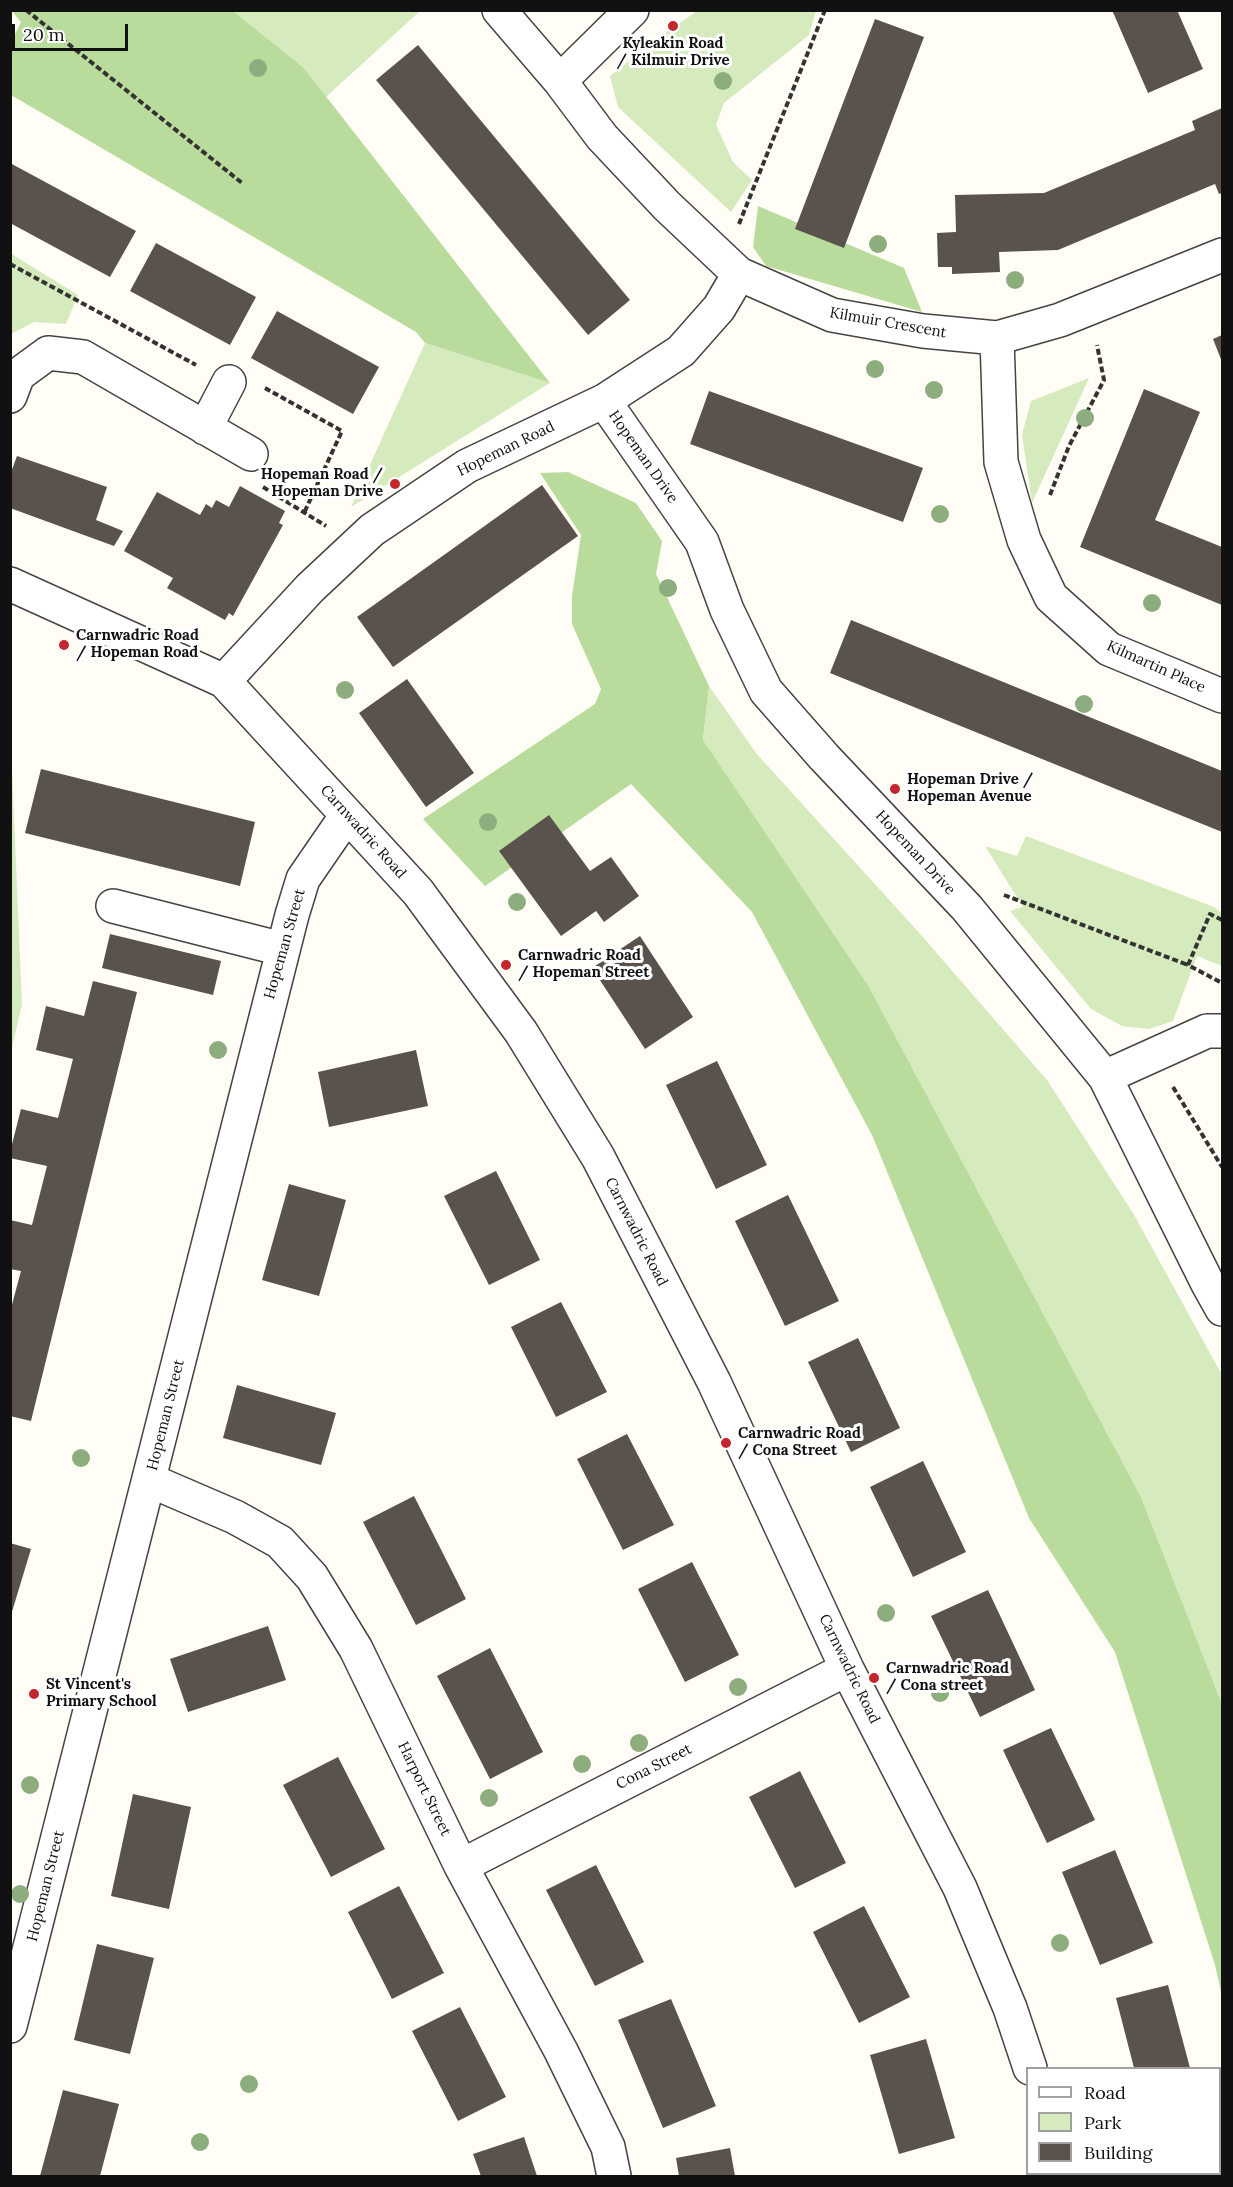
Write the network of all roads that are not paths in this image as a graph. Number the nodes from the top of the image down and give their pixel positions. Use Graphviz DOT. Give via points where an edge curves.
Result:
graph roads {
  1 [pos="499,10"];
  2 [pos="632,10"];
  3 [pos="560,81"];
  4 [pos="1222,255"];
  5 [pos="732,267"];
  6 [pos="997,338"];
  7 [pos="229,382"];
  8 [pos="10,396"];
  9 [pos="604,401"];
  10 [pos="205,428"];
  11 [pos="251,454"];
  12 [pos="10,584"];
  13 [pos="224,681"];
  14 [pos="1222,696"];
  15 [pos="347,815"];
  16 [pos="113,906"];
  17 [pos="282,949"];
  18 [pos="1222,1030"];
  19 [pos="1105,1077"];
  20 [pos="1222,1309"];
  21 [pos="150,1480"];
  22 [pos="847,1669"];
  23 [pos="461,1866"];
  24 [pos="10,2026"];
  25 [pos="1030,2067"];
  26 [pos="614,2176"];
  1 -- 3 [label="street, Kilmuir Crescent"];
  2 -- 3 [label="street"];
  3 -- 5 [label="street, Kilmuir Crescent" via="602,137"];
  4 -- 6 [label="street, Kilmuir Crescent" via="1060,320"];
  5 -- 6 [label="street, Kilmuir Crescent" via="832,315 923,331"];
  5 -- 9 [label="street, Hopeman Road" via="719,308 681,351"];
  6 -- 14 [label="street, Kilmartin Place" via="1001,462 1024,540 1051,597 1109,649"];
  7 -- 10 [label="street"];
  8 -- 10 [label="street" via="18,375 48,353 83,357"];
  9 -- 13 [label="street, Hopeman Road" via="467,466 372,530 310,588"];
  9 -- 19 [label="street, Hopeman Drive" via="702,542 727,610 766,691 967,908"];
  10 -- 11 [label="street"];
  12 -- 13 [label="street, Carnwadric Road"];
  13 -- 15 [label="street, Carnwadric Road"];
  15 -- 17 [label="street, Hopeman Street" via="303,879"];
  15 -- 22 [label="street, Carnwadric Road" via="418,892 521,1032 598,1157 714,1382"];
  16 -- 17 [label="street"];
  17 -- 21 [label="street, Hopeman Street"];
  18 -- 19 [label="street" via="1207,1032"];
  19 -- 20 [label="street, Hopeman Drive"];
  21 -- 23 [label="street, Harport Street" via="235,1516 280,1542 312,1577 356,1649"];
  21 -- 24 [label="street, Hopeman Street"];
  22 -- 23 [label="street, Cona Street"];
  22 -- 25 [label="street, Carnwadric Road" via="960,1888 1010,2008"];
  23 -- 26 [label="street, Harport Street" via="561,2051 608,2147"];
}
